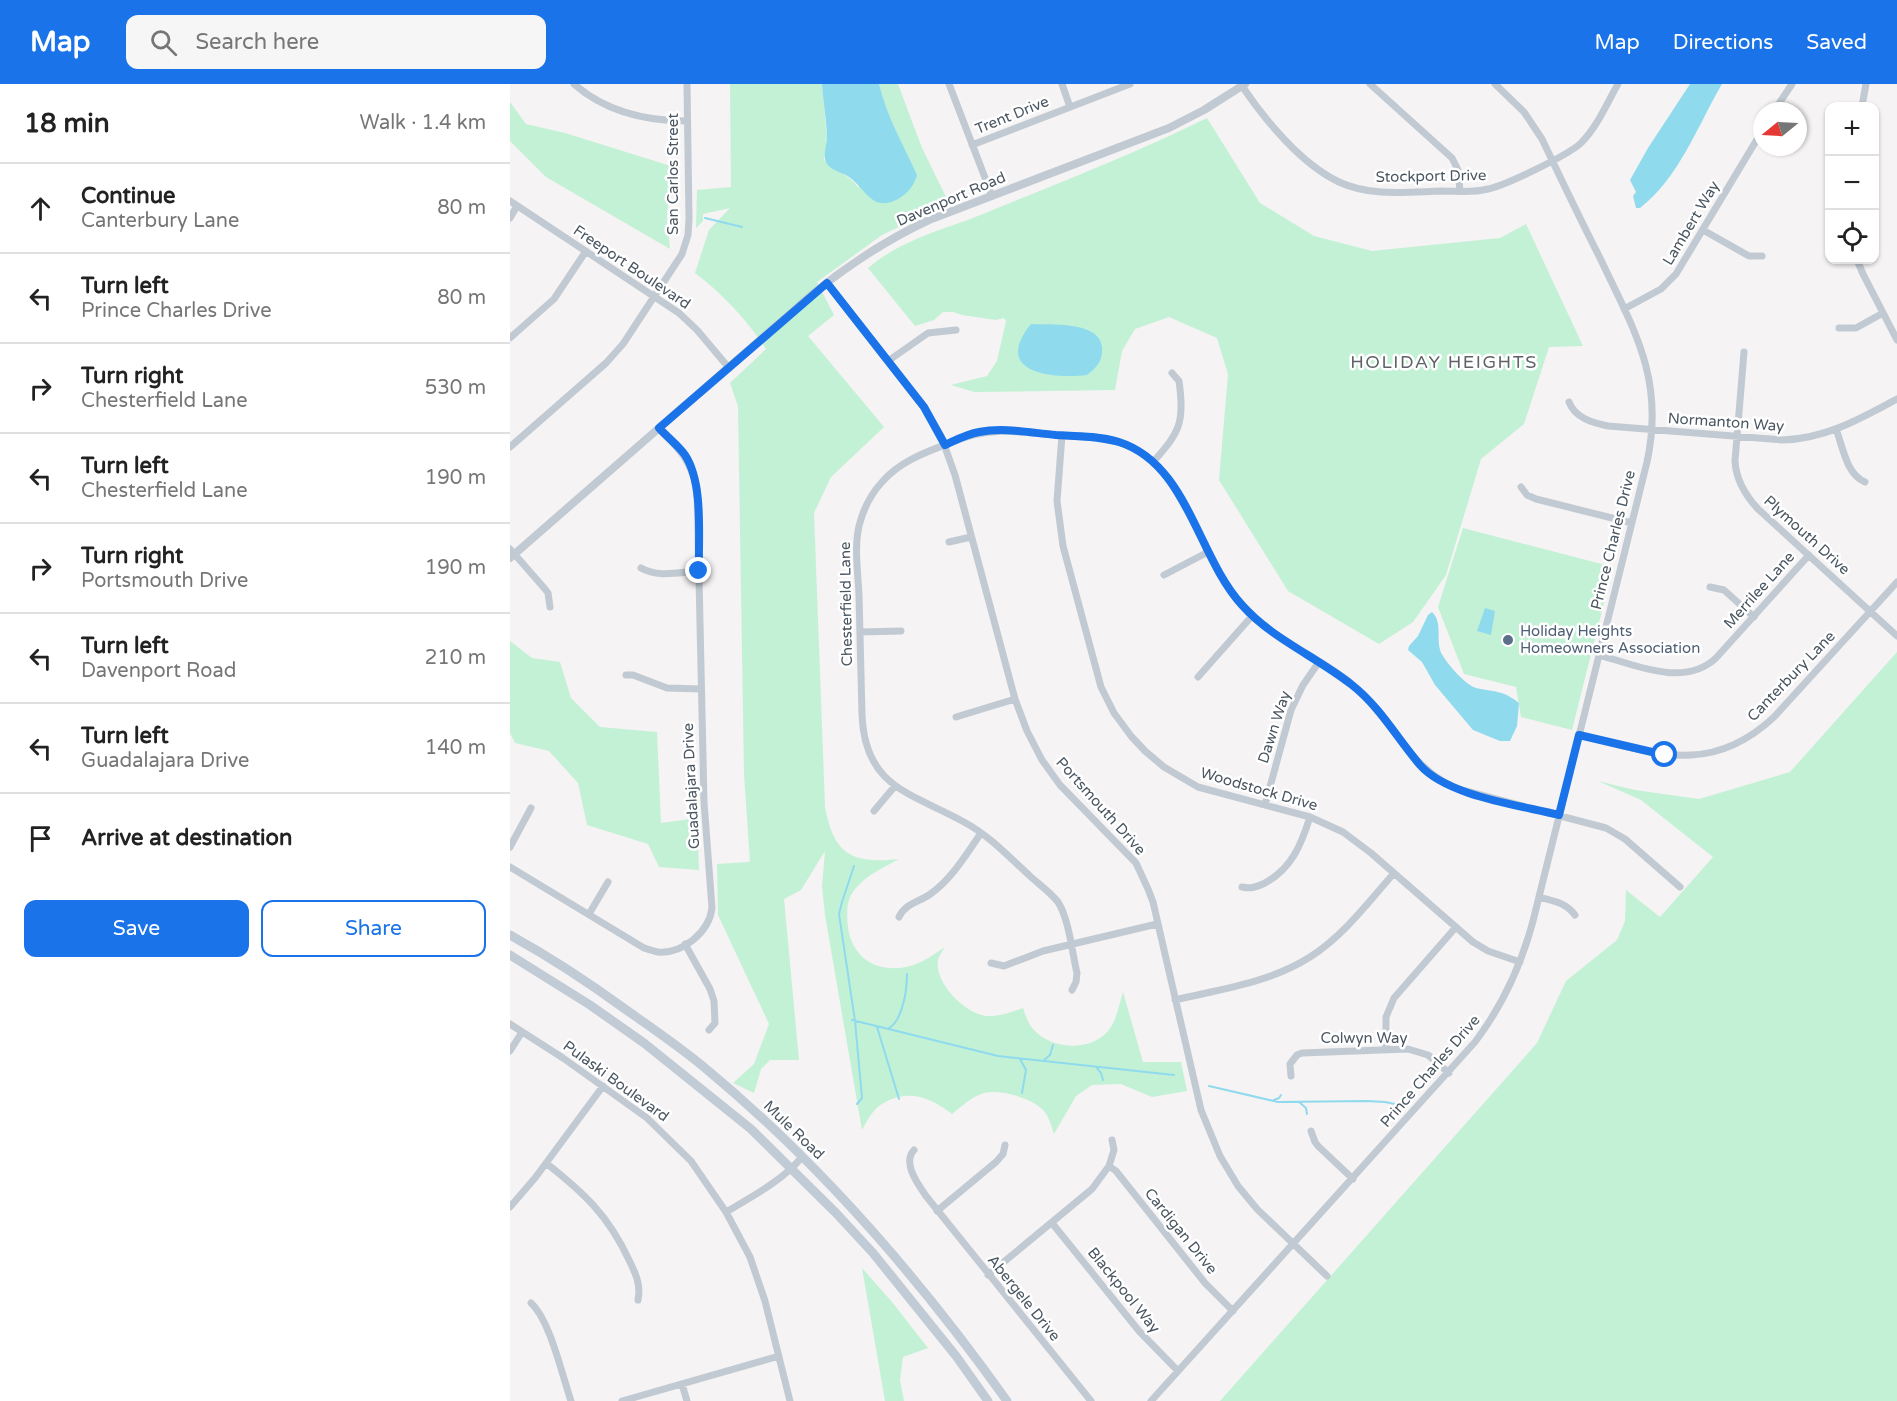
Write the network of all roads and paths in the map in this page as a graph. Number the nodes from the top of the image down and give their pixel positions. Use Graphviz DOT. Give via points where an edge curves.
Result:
graph roads {
  1 [pos="574,84"];
  2 [pos="687,84"];
  3 [pos="949,84"];
  4 [pos="1062,84"];
  5 [pos="1130,84"];
  6 [pos="1370,84"];
  7 [pos="1495,84"];
  8 [pos="1618,84"];
  9 [pos="1792,84"];
  10 [pos="1866,84"];
  11 [pos="1244,85"];
  12 [pos="1780,102"];
  13 [pos="1863,102"];
  14 [pos="1070,107"];
  15 [pos="687,122"];
  16 [pos="972,145"];
  17 [pos="1753,146"];
  18 [pos="1552,160"];
  19 [pos="1460,191"];
  20 [pos="992,196"];
  21 [pos="510,201"];
  22 [pos="517,206"];
  23 [pos="510,218"];
  24 [pos="1703,230"];
  25 [pos="586,251"];
  26 [pos="1762,255"];
  27 [pos="1859,264"];
  28 [pos="827,283"];
  29 [pos="655,297"];
  30 [pos="1624,309"];
  31 [pos="1883,313"];
  32 [pos="1839,328"];
  33 [pos="956,330"];
  34 [pos="510,338"];
  35 [pos="1897,340"];
  36 [pos="1744,352"];
  37 [pos="888,362"];
  38 [pos="729,368"];
  39 [pos="1172,373"];
  40 [pos="1897,399"];
  41 [pos="1569,402"];
  42 [pos="659,428"];
  43 [pos="1836,429"];
  44 [pos="1652,430"];
  45 [pos="1062,435"];
  46 [pos="1737,436"];
  47 [pos="945,445"];
  48 [pos="510,447"];
  49 [pos="1153,462"];
  50 [pos="1865,482"];
  51 [pos="1521,487"];
  52 [pos="1632,523"];
  53 [pos="971,537"];
  54 [pos="950,542"];
  55 [pos="1208,552"];
  56 [pos="512,554"];
  57 [pos="1809,555"];
  58 [pos="641,568"];
  59 [pos="699,571"];
  60 [pos="1164,574"];
  61 [pos="1897,582"];
  62 [pos="1710,587"];
  63 [pos="550,607"];
  64 [pos="1870,611"];
  65 [pos="1252,616"];
  66 [pos="1754,617"];
  67 [pos="901,631"];
  68 [pos="860,632"];
  69 [pos="1897,636"];
  70 [pos="1599,655"];
  71 [pos="1319,662"];
  72 [pos="626,675"];
  73 [pos="1198,677"];
  74 [pos="701,689"];
  75 [pos="1015,699"];
  76 [pos="956,717"];
  77 [pos="1579,735"];
  78 [pos="895,786"];
  79 [pos="1265,805"];
  80 [pos="531,808"];
  81 [pos="874,811"];
  82 [pos="1559,815"];
  83 [pos="1310,817"];
  84 [pos="981,833"];
  85 [pos="510,847"];
  86 [pos="510,867"];
  87 [pos="1394,873"];
  88 [pos="609,882"];
  89 [pos="1242,887"];
  90 [pos="1680,887"];
  91 [pos="1539,897"];
  92 [pos="589,914"];
  93 [pos="1575,915"];
  94 [pos="900,917"];
  95 [pos="1157,924"];
  96 [pos="1456,927"];
  97 [pos="510,935"];
  98 [pos="685,945"];
  99 [pos="1071,945"];
  100 [pos="510,955"];
  101 [pos="1520,962"];
  102 [pos="991,963"];
  103 [pos="1072,990"];
  104 [pos="1175,1000"];
  105 [pos="510,1024"];
  106 [pos="709,1030"];
  107 [pos="522,1032"];
  108 [pos="1386,1049"];
  109 [pos="510,1052"];
  110 [pos="1449,1073"];
  111 [pos="1291,1076"];
  112 [pos="603,1086"];
  113 [pos="1311,1131"];
  114 [pos="1112,1140"];
  115 [pos="1005,1145"];
  116 [pos="914,1150"];
  117 [pos="802,1157"];
  118 [pos="546,1163"];
  119 [pos="1109,1166"];
  120 [pos="792,1170"];
  121 [pos="1353,1179"];
  122 [pos="510,1207"];
  123 [pos="937,1211"];
  124 [pos="726,1212"];
  125 [pos="1052,1223"];
  126 [pos="1293,1244"];
  127 [pos="988,1275"];
  128 [pos="1327,1276"];
  129 [pos="638,1300"];
  130 [pos="531,1303"];
  131 [pos="1233,1311"];
  132 [pos="779,1356"];
  133 [pos="1178,1371"];
  134 [pos="682,1384"];
  135 [pos="571,1401"];
  136 [pos="622,1401"];
  137 [pos="687,1401"];
  138 [pos="790,1401"];
  139 [pos="988,1401"];
  140 [pos="1007,1401"];
  141 [pos="1090,1401"];
  142 [pos="1151,1401"];
  1 -- 15 [label="street" via="596,100 629,114"];
  2 -- 15 [label="street, San Carlos Street"];
  3 -- 16 [label="street"];
  4 -- 14 [label="street"];
  5 -- 14 [label="street, Trent Drive"];
  6 -- 19 [label="street" via="1452,158 1458,170"];
  7 -- 18 [label="street, Prince Charles Drive" via="1529,118"];
  8 -- 18 [label="street, Stockport Drive" via="1584,140"];
  9 -- 12 [label="street"];
  10 -- 13 [label="street"];
  11 -- 19 [label="street, Stockport Drive" via="1282,137 1339,182 1381,192"];
  11 -- 20 [label="street, Davenport Road" via="1169,128"];
  14 -- 16 [label="street, Trent Drive"];
  15 -- 29 [label="street, San Carlos Street" via="688,235 682,254"];
  16 -- 20 [label="street"];
  17 -- 24 [label="street, Lambert Way"];
  18 -- 19 [label="street, Stockport Drive" via="1494,188"];
  18 -- 30 [label="street, Prince Charles Drive"];
  20 -- 28 [label="street, Davenport Road" via="907,231"];
  21 -- 22 [label="street, Freeport Boulevard"];
  22 -- 23 [label="street"];
  22 -- 25 [label="street, Freeport Boulevard"];
  24 -- 26 [label="street" via="1749,256"];
  24 -- 30 [label="street, Lambert Way" via="1667,285"];
  25 -- 29 [label="street, Freeport Boulevard"];
  25 -- 34 [label="street" via="554,299"];
  27 -- 31 [label="street"];
  28 -- 37 [label="street, Portsmouth Drive"];
  28 -- 38 [label="street, Davenport Road"];
  29 -- 38 [label="street, Freeport Boulevard" via="686,319"];
  29 -- 48 [label="street, San Carlos Street" via="612,357"];
  30 -- 44 [label="street, Prince Charles Drive" via="1649,375"];
  31 -- 32 [label="street" via="1856,328"];
  31 -- 35 [label="street"];
  33 -- 37 [label="street" via="928,333"];
  36 -- 46 [label="street, Plymouth Drive"];
  37 -- 47 [label="street, Portsmouth Drive" via="924,407"];
  38 -- 42 [label="street, Davenport Road"];
  39 -- 49 [label="street" via="1179,381 1180,424 1171,442"];
  40 -- 43 [label="street, Normanton Way"];
  41 -- 44 [label="street, Normanton Way" via="1573,411 1590,422"];
  42 -- 56 [label="street, Davenport Road"];
  42 -- 59 [label="street, Guadalajara Drive" via="692,468 697,488"];
  43 -- 46 [label="street, Normanton Way" via="1790,440"];
  43 -- 50 [label="street" via="1851,471"];
  44 -- 46 [label="street, Normanton Way"];
  44 -- 52 [label="street, Prince Charles Drive"];
  45 -- 47 [label="street, Chesterfield Lane" via="990,431"];
  45 -- 49 [label="street, Chesterfield Lane" via="1117,442"];
  45 -- 79 [label="street, Woodstock Drive" via="1057,501 1063,546 1097,674 1114,713 1138,745 1174,774 1211,792"];
  46 -- 57 [label="street, Plymouth Drive" via="1736,469 1747,497"];
  47 -- 53 [label="street, Portsmouth Drive"];
  47 -- 68 [label="street, Chesterfield Lane" via="895,469 865,507 857,540"];
  49 -- 55 [label="street, Chesterfield Lane" via="1175,488"];
  51 -- 52 [label="street" via="1536,499"];
  52 -- 70 [label="street, Prince Charles Drive"];
  53 -- 54 [label="street"];
  53 -- 75 [label="street, Portsmouth Drive"];
  55 -- 60 [label="street"];
  55 -- 65 [label="street, Chesterfield Lane" via="1227,587"];
  56 -- 63 [label="street" via="545,589"];
  57 -- 64 [label="street, Plymouth Drive"];
  57 -- 66 [label="street, Merrilee Lane"];
  58 -- 59 [label="street" via="663,574"];
  59 -- 74 [label="street, Guadalajara Drive"];
  61 -- 64 [label="street, Canterbury Lane"];
  62 -- 66 [label="street" via="1724,590"];
  64 -- 69 [label="street, Plymouth Drive"];
  64 -- 77 [label="street, Canterbury Lane" via="1774,717 1735,744 1710,753 1673,756"];
  65 -- 71 [label="street, Chesterfield Lane"];
  65 -- 73 [label="street"];
  66 -- 70 [label="street, Merrilee Lane" via="1712,662 1691,673 1667,673"];
  67 -- 68 [label="street"];
  68 -- 78 [label="street, Chesterfield Lane" via="864,738 874,762"];
  70 -- 77 [label="street, Prince Charles Drive"];
  71 -- 79 [label="street, Dawn Way" via="1291,710"];
  71 -- 82 [label="street, Chesterfield Lane" via="1362,693 1420,765 1436,778 1453,788"];
  72 -- 74 [label="street" via="667,688"];
  74 -- 98 [label="street, Guadalajara Drive" via="712,908 705,929"];
  75 -- 76 [label="street"];
  75 -- 95 [label="street, Portsmouth Drive" via="1034,746 1051,773 1136,863"];
  77 -- 82 [label="street, Prince Charles Drive"];
  78 -- 81 [label="street"];
  78 -- 84 [label="street, Chesterfield Lane"];
  79 -- 83 [label="street, Woodstock Drive"];
  80 -- 85 [label="street"];
  82 -- 90 [label="street, Chesterfield Lane" via="1619,835"];
  82 -- 91 [label="street, Prince Charles Drive"];
  83 -- 87 [label="street, Woodstock Drive" via="1350,837"];
  83 -- 89 [label="street" via="1289,864 1258,886"];
  84 -- 94 [label="street" via="946,880 905,908"];
  84 -- 99 [label="street, Chesterfield Lane" via="1058,902"];
  86 -- 92 [label="street, Guadalajara Drive"];
  87 -- 96 [label="street, Woodstock Drive"];
  87 -- 104 [label="street" via="1345,929 1302,962 1265,978"];
  88 -- 92 [label="street"];
  91 -- 93 [label="street" via="1561,902"];
  91 -- 101 [label="street, Prince Charles Drive"];
  92 -- 98 [label="street, Guadalajara Drive" via="644,948 671,951"];
  95 -- 99 [label="street"];
  95 -- 104 [label="street, Portsmouth Drive"];
  96 -- 101 [label="street, Woodstock Drive" via="1488,951"];
  96 -- 108 [label="street" via="1394,998 1386,1017"];
  97 -- 117 [label="main road, Mule Road" via="600,991 705,1068"];
  98 -- 106 [label="street" via="714,1001 715,1023"];
  99 -- 102 [label="street" via="1004,966"];
  99 -- 103 [label="street, Chesterfield Lane" via="1077,977"];
  100 -- 120 [label="main road, Mule Road" via="644,1043 751,1130"];
  101 -- 110 [label="street, Prince Charles Drive" via="1499,1009"];
  104 -- 126 [label="street, Portsmouth Drive" via="1201,1110 1220,1156 1248,1198"];
  105 -- 107 [label="street, Pulaski Boulevard"];
  107 -- 109 [label="street"];
  107 -- 112 [label="street, Pulaski Boulevard"];
  108 -- 110 [label="street, Colwyn Way" via="1421,1052"];
  108 -- 111 [label="street, Colwyn Way" via="1302,1053 1290,1064"];
  110 -- 121 [label="street, Prince Charles Drive"];
  112 -- 118 [label="street"];
  112 -- 124 [label="street, Pulaski Boulevard" via="669,1138 691,1161"];
  113 -- 121 [label="street" via="1314,1142"];
  114 -- 119 [label="street" via="1114,1150"];
  115 -- 123 [label="street" via="996,1162"];
  116 -- 123 [label="street, Abergele Drive" via="909,1161 913,1174"];
  117 -- 120 [label="street"];
  117 -- 140 [label="main road, Mule Road" via="913,1276"];
  118 -- 122 [label="street"];
  118 -- 129 [label="street" via="594,1204 608,1222 638,1279"];
  119 -- 125 [label="street" via="1086,1196"];
  119 -- 131 [label="street, Cardigan Drive" via="1205,1283"];
  120 -- 124 [label="street"];
  120 -- 139 [label="main road, Mule Road" via="886,1269"];
  121 -- 126 [label="street, Prince Charles Drive"];
  123 -- 127 [label="street, Abergele Drive"];
  124 -- 132 [label="street, Pulaski Boulevard" via="750,1257"];
  125 -- 127 [label="street"];
  125 -- 133 [label="street, Blackpool Way" via="1145,1339"];
  126 -- 128 [label="street, Portsmouth Drive"];
  126 -- 131 [label="street, Prince Charles Drive"];
  127 -- 141 [label="street, Abergele Drive"];
  130 -- 135 [label="street" via="546,1326"];
  131 -- 133 [label="street, Prince Charles Drive"];
  132 -- 134 [label="street"];
  132 -- 138 [label="street, Pulaski Boulevard"];
  133 -- 142 [label="street, Prince Charles Drive"];
  134 -- 136 [label="street"];
  134 -- 137 [label="street"];
}
